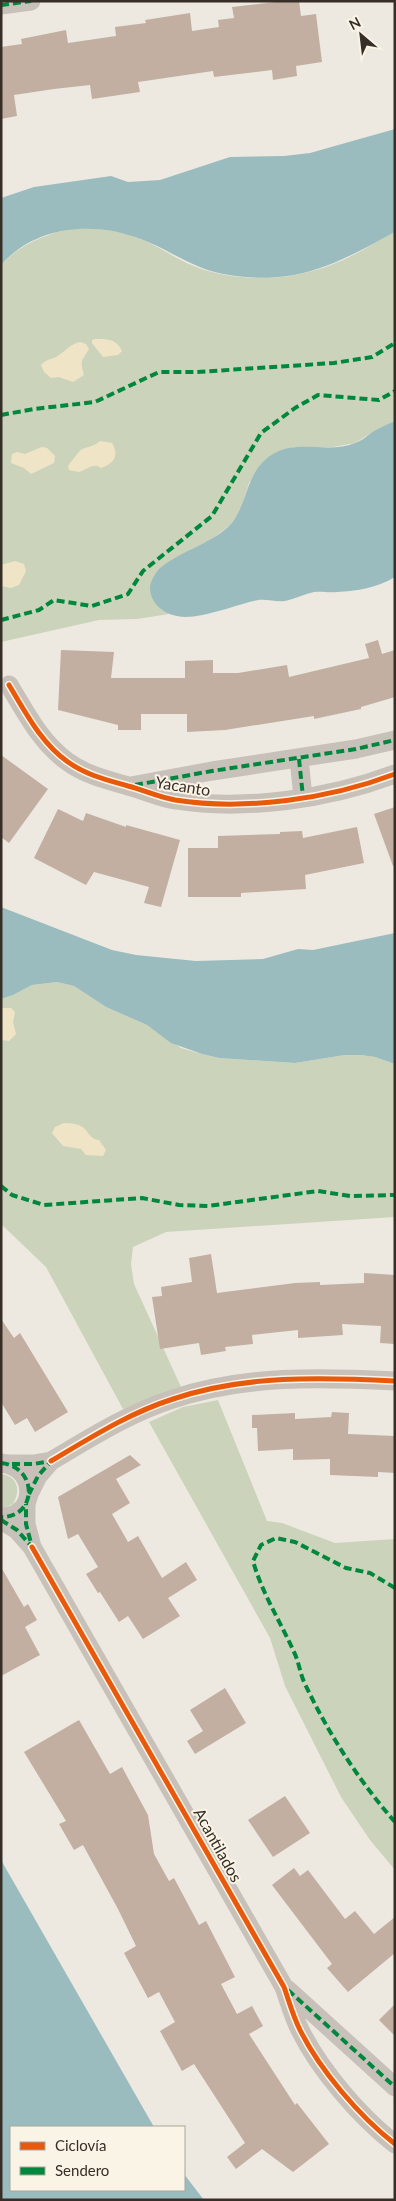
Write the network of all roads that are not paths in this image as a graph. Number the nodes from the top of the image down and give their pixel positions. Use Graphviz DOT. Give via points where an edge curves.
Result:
graph roads {
  1 [pos="31,1"];
  2 [pos="1,5"];
  3 [pos="9,684"];
  4 [pos="395,740"];
  5 [pos="299,759"];
  6 [pos="395,774"];
  7 [pos="130,786"];
  8 [pos="303,798"];
  9 [pos="395,1381"];
  10 [pos="51,1461"];
  11 [pos="5,1464"];
  12 [pos="27,1499"];
  13 [pos="1,1519"];
  14 [pos="32,1547"];
  15 [pos="284,1987"];
  16 [pos="395,2087"];
  17 [pos="393,2139"];
  1 -- 2 [label="street"];
  3 -- 7 [label="street, Yacanto" via="42,739 56,753 83,771"];
  4 -- 5 [label="street, Yacanto"];
  5 -- 7 [label="street, Yacanto"];
  5 -- 8 [label="street"];
  6 -- 8 [label="street, Yacanto" via="368,784"];
  7 -- 8 [label="street, Yacanto" via="176,800 217,804"];
  9 -- 10 [label="street" via="344,1378 275,1380 206,1390 138,1412"];
  10 -- 11 [label="street"];
  10 -- 12 [label="street" via="38,1476"];
  11 -- 12 [label="street" via="16,1467 26,1478"];
  12 -- 13 [label="street" via="13,1516"];
  12 -- 14 [label="street" via="26,1524"];
  13 -- 14 [label="street" via="17,1530"];
  14 -- 15 [label="street, Acantilados"];
  15 -- 16 [label="street, Acantilados"];
  15 -- 17 [label="street, Acantilados" via="300,2030 316,2056 358,2109"];
}
